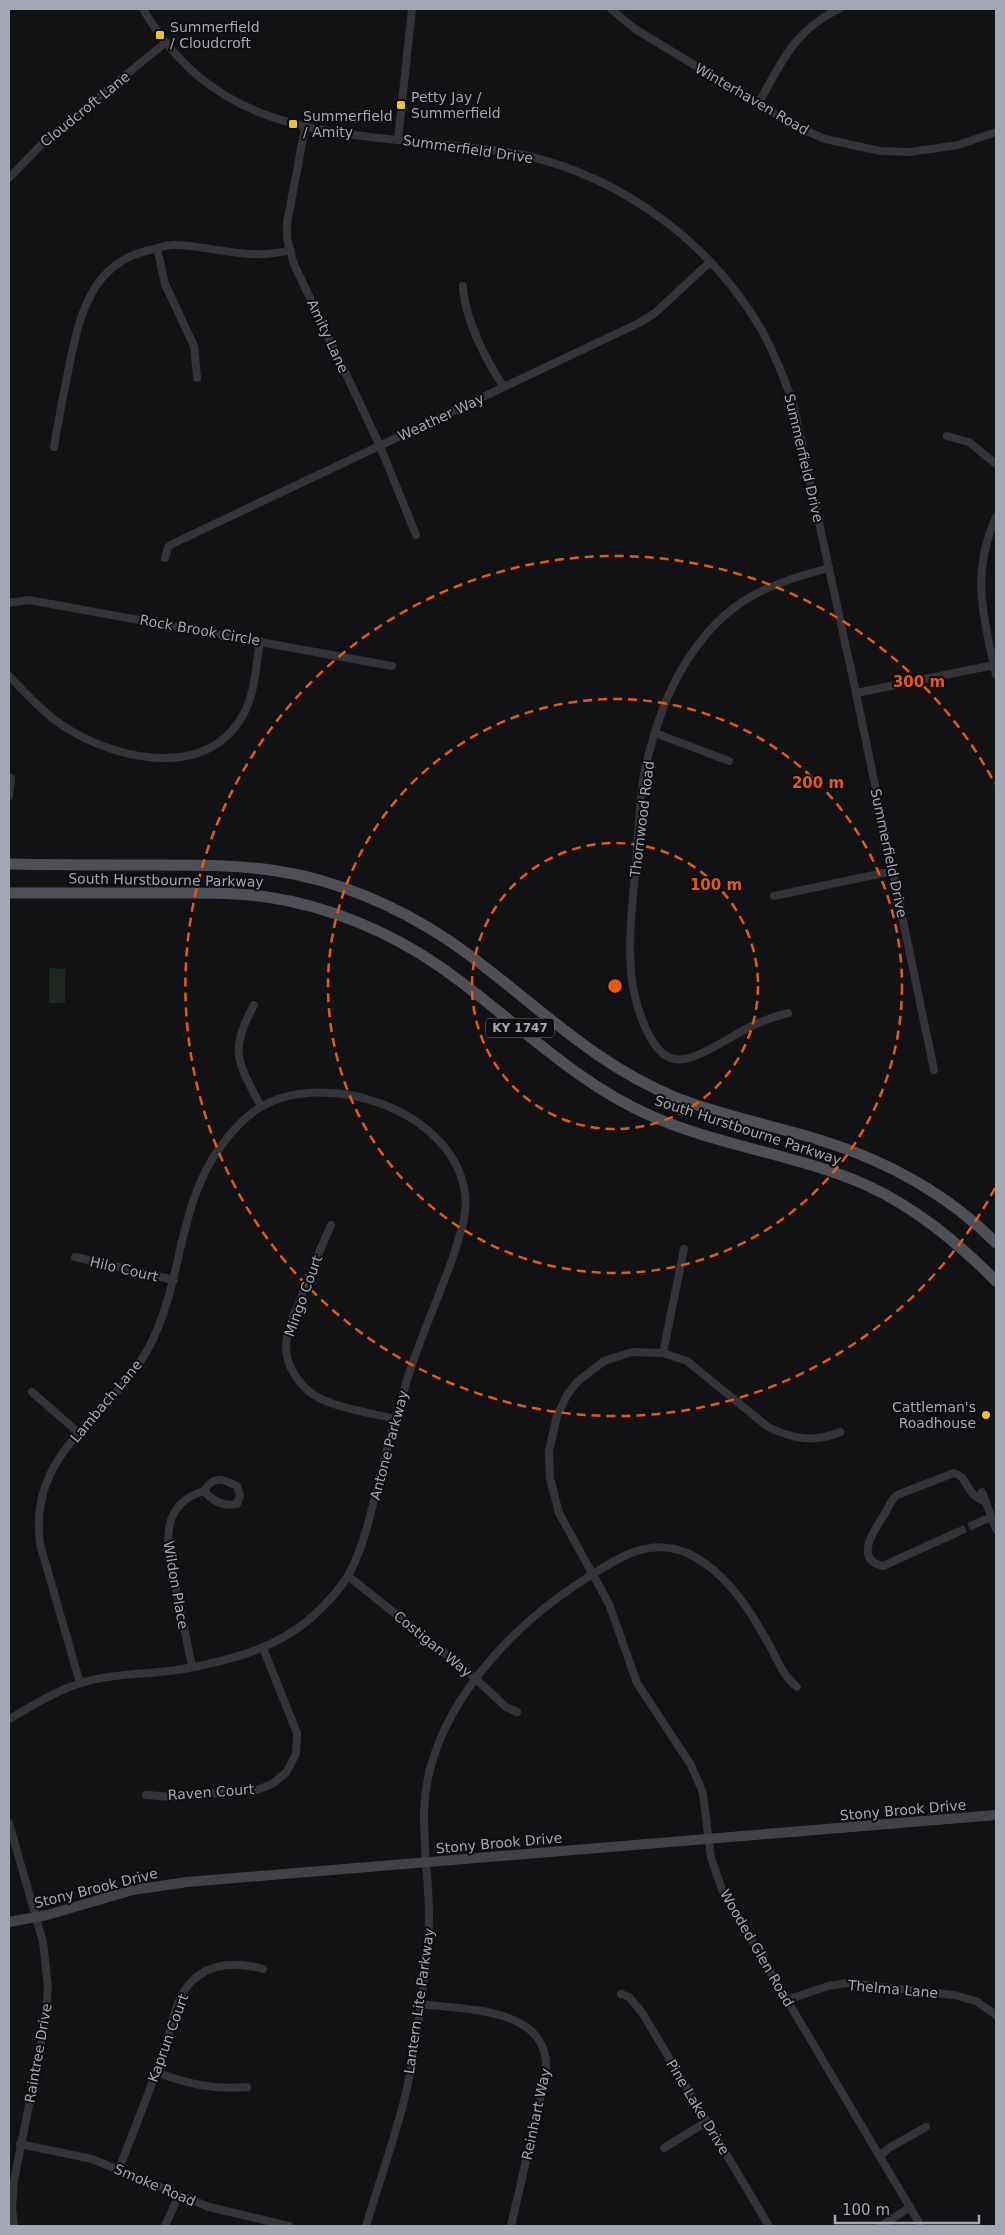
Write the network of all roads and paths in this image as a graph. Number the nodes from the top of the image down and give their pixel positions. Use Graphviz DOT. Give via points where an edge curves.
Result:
graph roads {
  1 [pos="143,9"];
  2 [pos="412,9"];
  3 [pos="611,9"];
  4 [pos="838,9"];
  5 [pos="166,42"];
  6 [pos="758,104"];
  7 [pos="305,128"];
  8 [pos="996,132"];
  9 [pos="398,139"];
  10 [pos="9,178"];
  11 [pos="157,248"];
  12 [pos="290,250"];
  13 [pos="710,262"];
  14 [pos="464,286"];
  15 [pos="197,378"];
  16 [pos="504,387"];
  17 [pos="947,436"];
  18 [pos="380,446"];
  19 [pos="54,447"];
  20 [pos="996,464"];
  21 [pos="996,517"];
  22 [pos="416,535"];
  23 [pos="165,558"];
  24 [pos="830,568"];
  25 [pos="9,603"];
  26 [pos="260,641"];
  27 [pos="994,665"];
  28 [pos="392,666"];
  29 [pos="9,676"];
  30 [pos="996,676"];
  31 [pos="856,693"];
  32 [pos="655,733"];
  33 [pos="729,761"];
  34 [pos="9,777"];
  35 [pos="9,796"];
  36 [pos="9,864"];
  37 [pos="893,872"];
  38 [pos="9,893"];
  39 [pos="774,896"];
  40 [pos="254,1005"];
  41 [pos="788,1014"];
  42 [pos="934,1070"];
  43 [pos="261,1107"];
  44 [pos="332,1225"];
  45 [pos="996,1243"];
  46 [pos="684,1249"];
  47 [pos="75,1257"];
  48 [pos="174,1280"];
  49 [pos="996,1281"];
  50 [pos="662,1354"];
  51 [pos="32,1392"];
  52 [pos="395,1419"];
  53 [pos="840,1432"];
  54 [pos="80,1434"];
  55 [pos="204,1491"];
  56 [pos="982,1492"];
  57 [pos="984,1501"];
  58 [pos="991,1517"];
  59 [pos="975,1524"];
  60 [pos="996,1528"];
  61 [pos="958,1532"];
  62 [pos="593,1574"];
  63 [pos="348,1576"];
  64 [pos="263,1648"];
  65 [pos="192,1666"];
  66 [pos="475,1679"];
  67 [pos="80,1683"];
  68 [pos="797,1687"];
  69 [pos="517,1712"];
  70 [pos="9,1719"];
  71 [pos="146,1795"];
  72 [pos="996,1816"];
  73 [pos="9,1823"];
  74 [pos="709,1839"];
  75 [pos="427,1863"];
  76 [pos="35,1917"];
  77 [pos="9,1922"];
  78 [pos="263,1968"];
  79 [pos="621,1994"];
  80 [pos="787,2000"];
  81 [pos="420,2004"];
  82 [pos="996,2015"];
  83 [pos="156,2072"];
  84 [pos="247,2087"];
  85 [pos="706,2122"];
  86 [pos="926,2127"];
  87 [pos="20,2144"];
  88 [pos="664,2148"];
  89 [pos="880,2156"];
  90 [pos="119,2169"];
  91 [pos="179,2195"];
  92 [pos="910,2207"];
  93 [pos="14,2226"];
  94 [pos="166,2226"];
  95 [pos="289,2226"];
  96 [pos="366,2226"];
  97 [pos="511,2226"];
  98 [pos="769,2226"];
  99 [pos="881,2226"];
  100 [pos="922,2226"];
  1 -- 5 [label="street, Summerfield Drive"];
  2 -- 9 [label="street"];
  3 -- 6 [label="street, Winterhaven Road" via="635,29"];
  4 -- 6 [label="street" via="814,22 798,38"];
  5 -- 7 [label="street, Summerfield Drive" via="190,68 229,98 261,114"];
  5 -- 10 [label="street, Cloudcroft Lane" via="43,143"];
  6 -- 8 [label="street, Winterhaven Road" via="808,133 880,151 932,150"];
  7 -- 9 [label="street, Summerfield Drive"];
  7 -- 12 [label="street, Amity Lane" via="287,223"];
  9 -- 13 [label="street, Summerfield Drive" via="528,156 598,180 639,202 669,224"];
  11 -- 12 [label="street" via="174,245 254,256"];
  11 -- 15 [label="street" via="165,284 194,346"];
  11 -- 19 [label="street" via="119,262 97,284 86,302 76,327"];
  12 -- 18 [label="street, Amity Lane"];
  13 -- 16 [label="street, Weather Way" via="655,313 639,323"];
  13 -- 24 [label="street, Summerfield Drive" via="741,299 780,366 802,437"];
  14 -- 16 [label="street" via="466,312"];
  16 -- 18 [label="street, Weather Way"];
  17 -- 20 [label="street" via="969,442"];
  18 -- 22 [label="street, Amity Lane"];
  18 -- 23 [label="street, Weather Way" via="170,545"];
  21 -- 27 [label="street" via="987,541 980,584"];
  24 -- 31 [label="street, Summerfield Drive"];
  24 -- 32 [label="street, Thornwood Road" via="791,578 755,593 710,629 680,674"];
  25 -- 26 [label="street, Rock Brook Circle" via="29,600"];
  26 -- 28 [label="street, Rock Brook Circle"];
  26 -- 29 [label="street" via="243,716 214,746 186,756 139,756 98,744 57,721"];
  27 -- 30 [label="street"];
  27 -- 31 [label="street"];
  31 -- 37 [label="street, Summerfield Drive"];
  32 -- 33 [label="street"];
  32 -- 41 [label="street, Thornwood Road" via="642,792 630,941 631,973 640,1010 656,1048 675,1060 692,1058 752,1026"];
  34 -- 35 [label="street"];
  36 -- 45 [label="main road, South Hurstbourne Parkway / KY 1747" via="236,867 286,873 345,888 415,919 448,940 585,1047 634,1078 677,1098 826,1142 875,1160 910,1177 964,1214"];
  37 -- 39 [label="street"];
  37 -- 42 [label="street, Summerfield Drive"];
  38 -- 49 [label="main road, South Hurstbourne Parkway / KY 1747" via="266,897 325,910 360,923 438,965 571,1069 606,1092 649,1115 695,1132 802,1163 885,1194 930,1222"];
  40 -- 43 [label="street" via="243,1026 237,1049 239,1064"];
  43 -- 48 [label="street, Lambach Lane" via="229,1135 207,1168 191,1208"];
  43 -- 52 [label="street, Antone Parkway" via="286,1098 317,1094 347,1095 382,1104 432,1132 447,1148 459,1170 466,1204 462,1228"];
  44 -- 52 [label="street, Mingo Court" via="317,1254 289,1328 286,1349 290,1364 295,1375 313,1394"];
  46 -- 50 [label="street"];
  47 -- 48 [label="street, Hilo Court"];
  48 -- 54 [label="street, Lambach Lane" via="163,1318 147,1351 127,1380"];
  50 -- 53 [label="street, Wooded Glen Road" via="676,1356 694,1365 762,1423 779,1432 818,1440"];
  50 -- 62 [label="street, Wooded Glen Road" via="632,1352 596,1366 567,1395 555,1421 549,1465 554,1501"];
  51 -- 54 [label="street"];
  52 -- 63 [label="street, Antone Parkway" via="365,1536"];
  54 -- 67 [label="street, Lambach Lane" via="52,1467 39,1503 38,1525 44,1561"];
  55 -- 55 [label="street, Wildon Place" via="210,1498 230,1505 236,1504 240,1496 237,1486 224,1480 208,1483"];
  55 -- 65 [label="street, Wildon Place" via="177,1509 167,1537"];
  56 -- 57 [label="street"];
  57 -- 58 [label="street"];
  57 -- 61 [label="street" via="974,1497 962,1477 954,1473 897,1495 890,1501 869,1538 870,1557 875,1564 883,1566"];
  58 -- 59 [label="street"];
  58 -- 60 [label="street"];
  62 -- 66 [label="street, Lantern Lite Parkway" via="540,1612"];
  62 -- 68 [label="street, Lantern Lite Parkway" via="629,1552 649,1547 676,1550 700,1560 718,1574 744,1604 785,1676"];
  62 -- 74 [label="street, Wooded Glen Road" via="616,1620 637,1683 691,1765 702,1792"];
  63 -- 64 [label="street, Antone Parkway" via="329,1601 308,1620"];
  63 -- 66 [label="street, Costigan Way"];
  64 -- 65 [label="street, Antone Parkway"];
  64 -- 71 [label="street, Raven Court" via="298,1733 296,1754 286,1772 272,1784 257,1790 172,1797"];
  65 -- 67 [label="street, Antone Parkway" via="129,1673"];
  66 -- 69 [label="street, Costigan Way" via="506,1707"];
  66 -- 75 [label="street, Lantern Lite Parkway" via="452,1714 432,1765 424,1810"];
  67 -- 70 [label="street, Antone Parkway"];
  72 -- 74 [label="street, Stony Brook Drive"];
  73 -- 76 [label="street, Raintree Drive"];
  74 -- 75 [label="street, Stony Brook Drive"];
  74 -- 80 [label="street, Wooded Glen Road" via="711,1858 723,1892"];
  75 -- 76 [label="street, Stony Brook Drive" via="179,1883 133,1890"];
  75 -- 81 [label="street, Lantern Lite Parkway" via="429,1924"];
  76 -- 77 [label="street, Stony Brook Drive"];
  76 -- 87 [label="street, Raintree Drive" via="44,1952 48,2000"];
  78 -- 83 [label="street, Kaprun Court" via="226,1965 211,1968 192,1981 177,2006"];
  79 -- 85 [label="street, Pine Lake Drive" via="629,1997 643,2014"];
  80 -- 82 [label="street, Thelma Lane" via="847,1983 954,1994 976,2001"];
  80 -- 89 [label="street, Wooded Glen Road"];
  81 -- 96 [label="street, Lantern Lite Parkway" via="403,2105"];
  81 -- 97 [label="street, Reinhart Way" via="509,2017 531,2030 542,2045 546,2060 545,2078"];
  83 -- 84 [label="street" via="201,2086"];
  83 -- 90 [label="street, Kaprun Court"];
  85 -- 88 [label="street"];
  85 -- 98 [label="street, Pine Lake Drive"];
  86 -- 89 [label="street"];
  87 -- 90 [label="street, Smoke Road" via="92,2159"];
  87 -- 93 [label="street, Raintree Drive" via="12,2194"];
  89 -- 92 [label="street, Wooded Glen Road"];
  90 -- 91 [label="street, Smoke Road"];
  91 -- 94 [label="street"];
  91 -- 95 [label="street, Smoke Road" via="209,2207"];
  92 -- 99 [label="street"];
  92 -- 100 [label="street, Wooded Glen Road"];
}
